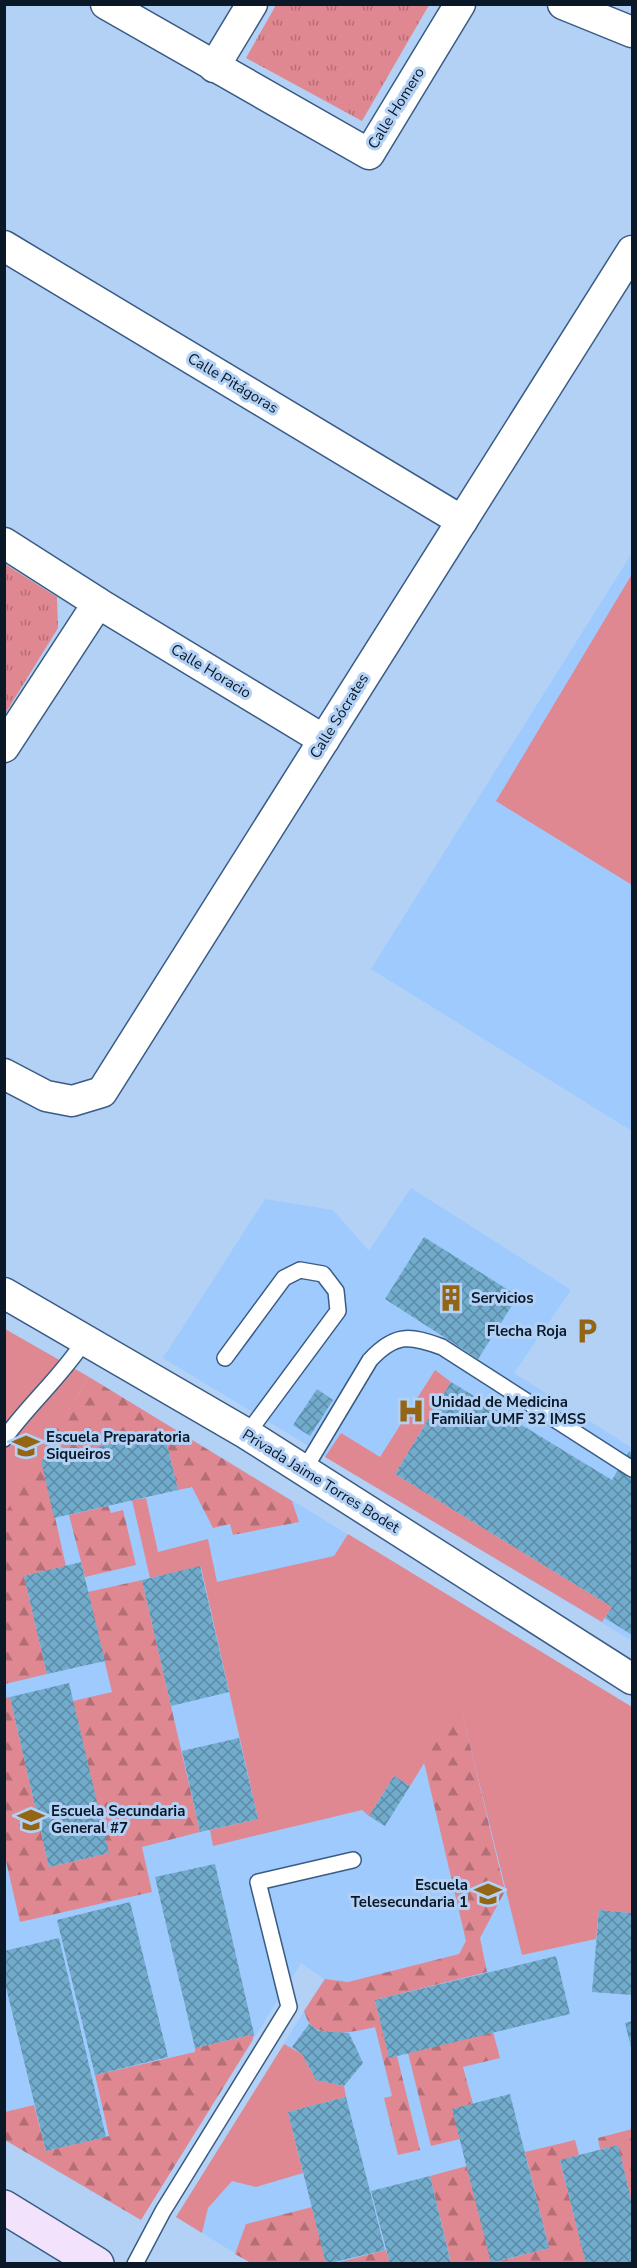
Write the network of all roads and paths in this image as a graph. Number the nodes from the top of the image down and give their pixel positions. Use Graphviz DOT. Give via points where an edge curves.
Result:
graph roads {
  1 [pos="106,4"];
  2 [pos="252,4"];
  3 [pos="460,4"];
  4 [pos="563,4"];
  5 [pos="633,32"];
  6 [pos="214,67"];
  7 [pos="4,246"];
  8 [pos="633,251"];
  9 [pos="462,521"];
  10 [pos="4,543"];
  11 [pos="98,603"];
  12 [pos="324,740"];
  13 [pos="4,747"];
  14 [pos="4,1074"];
  15 [pos="4,1293"];
  16 [pos="85,1340"];
  17 [pos="225,1358"];
  18 [pos="247,1434"];
  19 [pos="4,1439"];
  20 [pos="633,1469"];
  21 [pos="304,1470"];
  22 [pos="633,1679"];
  23 [pos="353,1860"];
  24 [pos="4,2207"];
  25 [pos="97,2264"];
  26 [pos="135,2264"];
  1 -- 6 [label="street, Calle Homero"];
  2 -- 6 [label="street"];
  3 -- 6 [label="street, Calle Homero" via="369,154"];
  4 -- 5 [label="street"];
  7 -- 9 [label="street, Calle Pitágoras"];
  8 -- 9 [label="street, Calle Sócrates"];
  9 -- 12 [label="street, Calle Sócrates"];
  10 -- 11 [label="street, Calle Horacio"];
  11 -- 12 [label="street, Calle Horacio"];
  11 -- 13 [label="street"];
  12 -- 14 [label="street, Calle Sócrates" via="102,1092 72,1101 46,1096"];
  15 -- 16 [label="street, Privada Jaime Torres Bodet"];
  16 -- 18 [label="street, Privada Jaime Torres Bodet"];
  16 -- 19 [label="lane"];
  17 -- 18 [label="lane" via="284,1278 300,1270 323,1274 336,1291 338,1311"];
  18 -- 21 [label="street, Privada Jaime Torres Bodet"];
  20 -- 21 [label="lane" via="442,1347 419,1339 401,1339 383,1346 370,1360"];
  21 -- 22 [label="street, Privada Jaime Torres Bodet"];
  23 -- 26 [label="lane" via="258,1882 289,2007 163,2211"];
  24 -- 25 [label="main road"];
}
